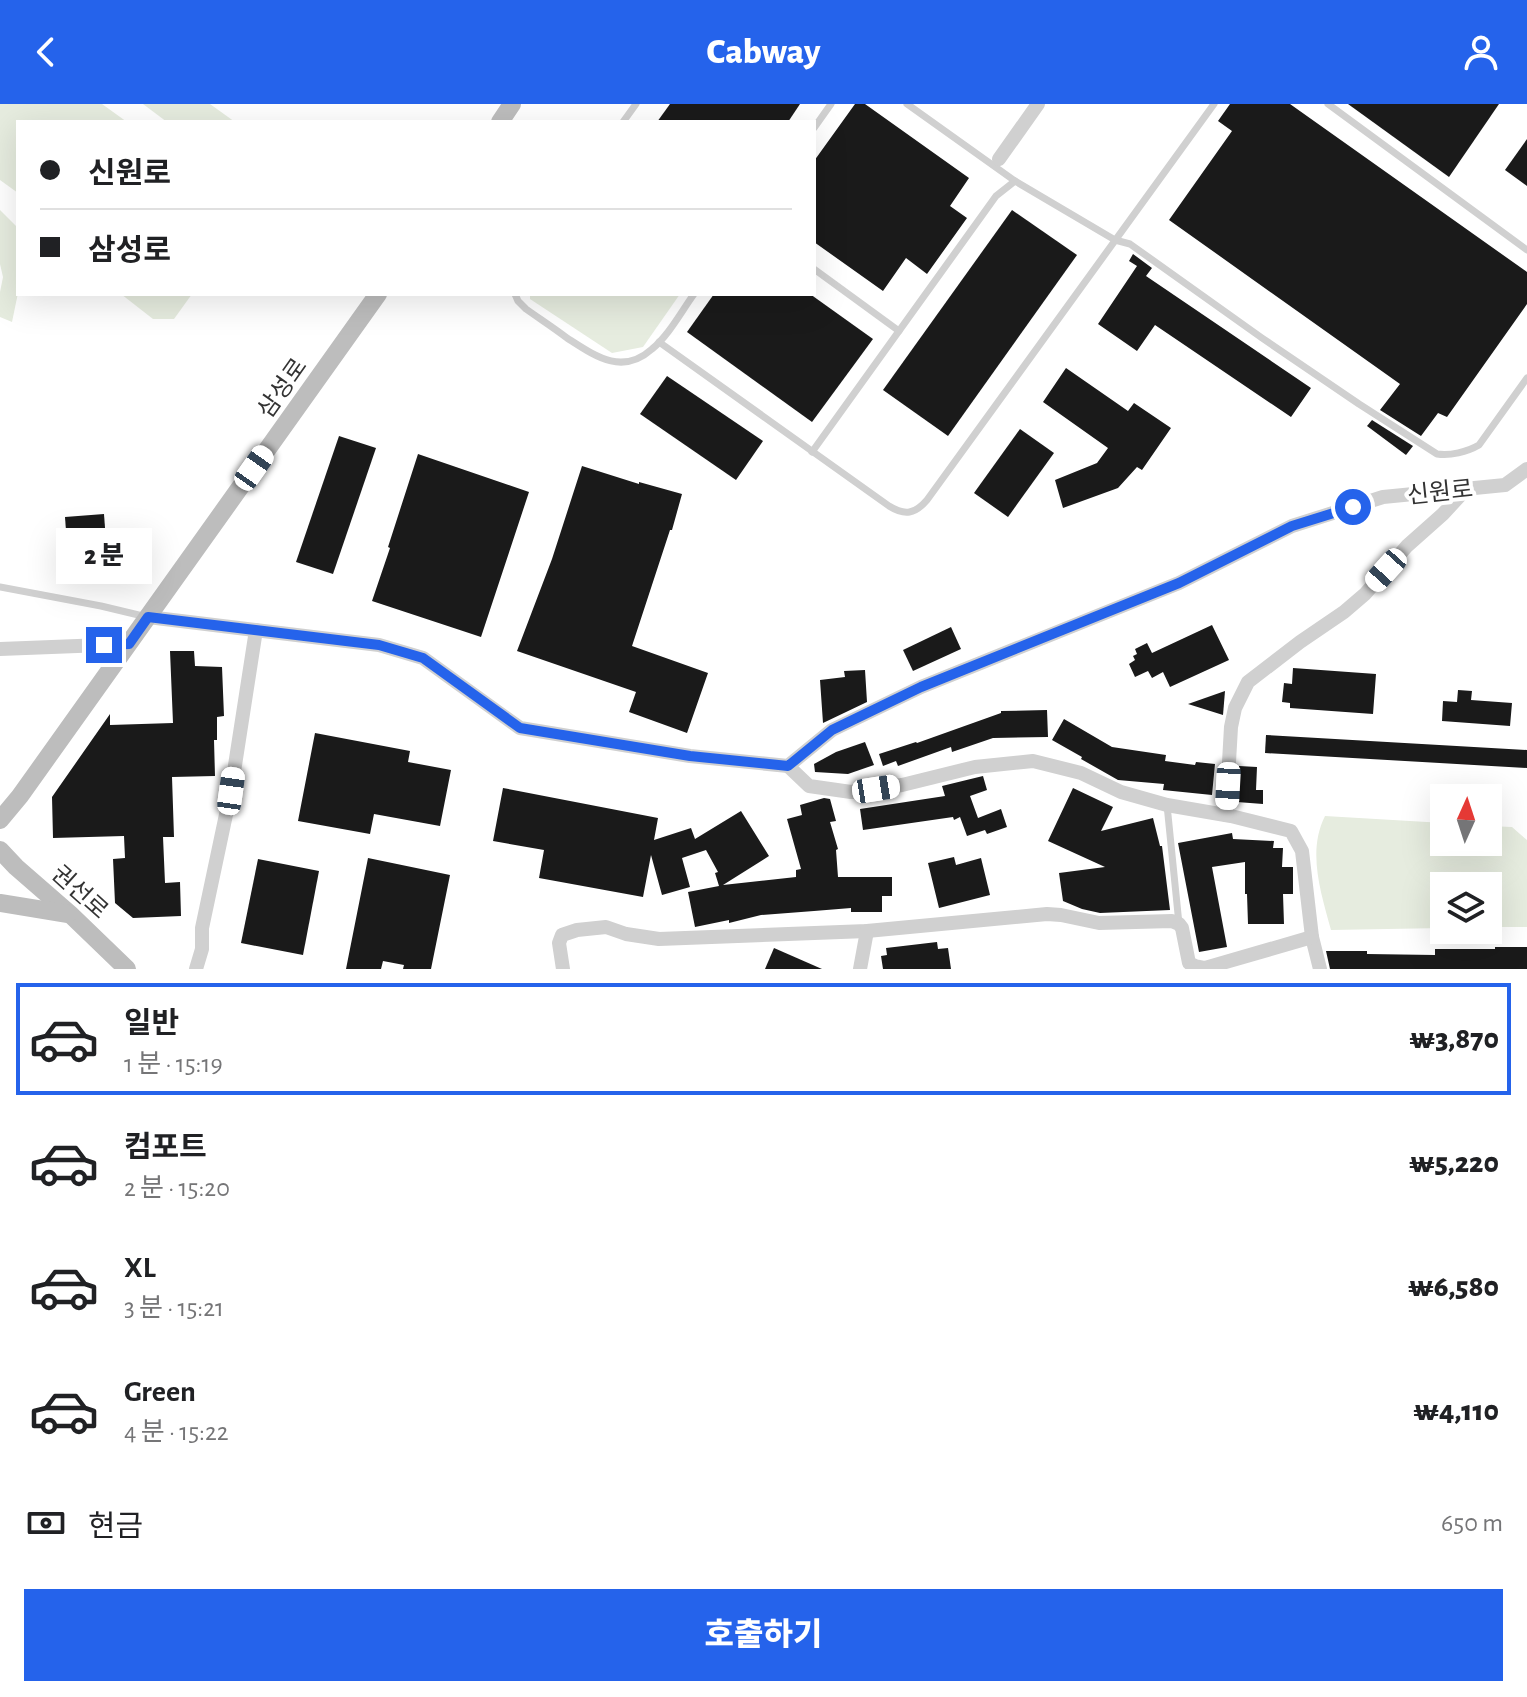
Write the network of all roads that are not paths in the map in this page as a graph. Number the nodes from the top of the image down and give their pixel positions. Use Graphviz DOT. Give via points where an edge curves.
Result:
graph roads {
  1 [pos="831,104"];
  2 [pos="907,104"];
  3 [pos="1028,104"];
  4 [pos="1038,104"];
  5 [pos="1214,104"];
  6 [pos="1328,104"];
  7 [pos="816,125"];
  8 [pos="1015,181"];
  9 [pos="1115,240"];
  10 [pos="1527,250"];
  11 [pos="816,270"];
  12 [pos="377,296"];
  13 [pos="516,296"];
  14 [pos="693,296"];
  15 [pos="899,331"];
  16 [pos="659,342"];
  17 [pos="1527,378"];
  18 [pos="812,452"];
  19 [pos="1527,469"];
  20 [pos="1466,489"];
  21 [pos="0,587"];
  22 [pos="148,617"];
  23 [pos="256,630"];
  24 [pos="129,644"];
  25 [pos="0,649"];
  26 [pos="788,766"];
  27 [pos="1167,805"];
  28 [pos="1226,815"];
  29 [pos="0,820"];
  30 [pos="0,850"];
  31 [pos="0,903"];
  32 [pos="70,914"];
  33 [pos="1179,924"];
  34 [pos="867,931"];
  35 [pos="1312,937"];
  36 [pos="127,969"];
  37 [pos="196,969"];
  38 [pos="563,969"];
  39 [pos="860,969"];
  40 [pos="1320,969"];
  1 -- 7 [label="lane"];
  2 -- 8 [label="lane"];
  3 -- 4 [label="street" via="996,156"];
  5 -- 9 [label="lane"];
  6 -- 10 [label="lane"];
  8 -- 9 [label="lane"];
  8 -- 15 [label="lane" via="996,196"];
  9 -- 17 [label="lane" via="1130,244 1437,454 1479,445"];
  9 -- 18 [label="lane" via="917,510 895,510"];
  11 -- 15 [label="lane"];
  12 -- 22 [label="street, 삼성로"];
  13 -- 16 [label="lane" via="526,309 608,361 633,361"];
  14 -- 16 [label="lane"];
  15 -- 18 [label="lane"];
  16 -- 18 [label="lane"];
  19 -- 20 [label="street, 신원로" via="1505,485"];
  20 -- 26 [label="street, 신원로" via="1383,497 1292,526 1179,583 921,687 832,730"];
  20 -- 28 [label="street" via="1365,594 1248,682 1231,727"];
  21 -- 22 [label="lane"];
  22 -- 23 [label="street"];
  22 -- 24 [label="street, 삼성로"];
  23 -- 26 [label="street" via="379,645 423,658 520,728"];
  23 -- 37 [label="street"];
  24 -- 25 [label="street"];
  24 -- 29 [label="street, 삼성로"];
  26 -- 27 [label="street" via="809,786 851,792 1033,761"];
  27 -- 28 [label="street"];
  27 -- 33 [label="lane"];
  28 -- 35 [label="street" via="1291,831 1302,851"];
  30 -- 32 [label="street, 권선로"];
  31 -- 32 [label="street"];
  32 -- 36 [label="street, 권선로"];
  33 -- 34 [label="street" via="1099,923 1047,914"];
  33 -- 35 [label="street" via="1189,963 1205,968"];
  34 -- 38 [label="street" via="659,939 606,927 577,930 562,935 559,943"];
  34 -- 39 [label="street"];
  35 -- 40 [label="street"];
}
